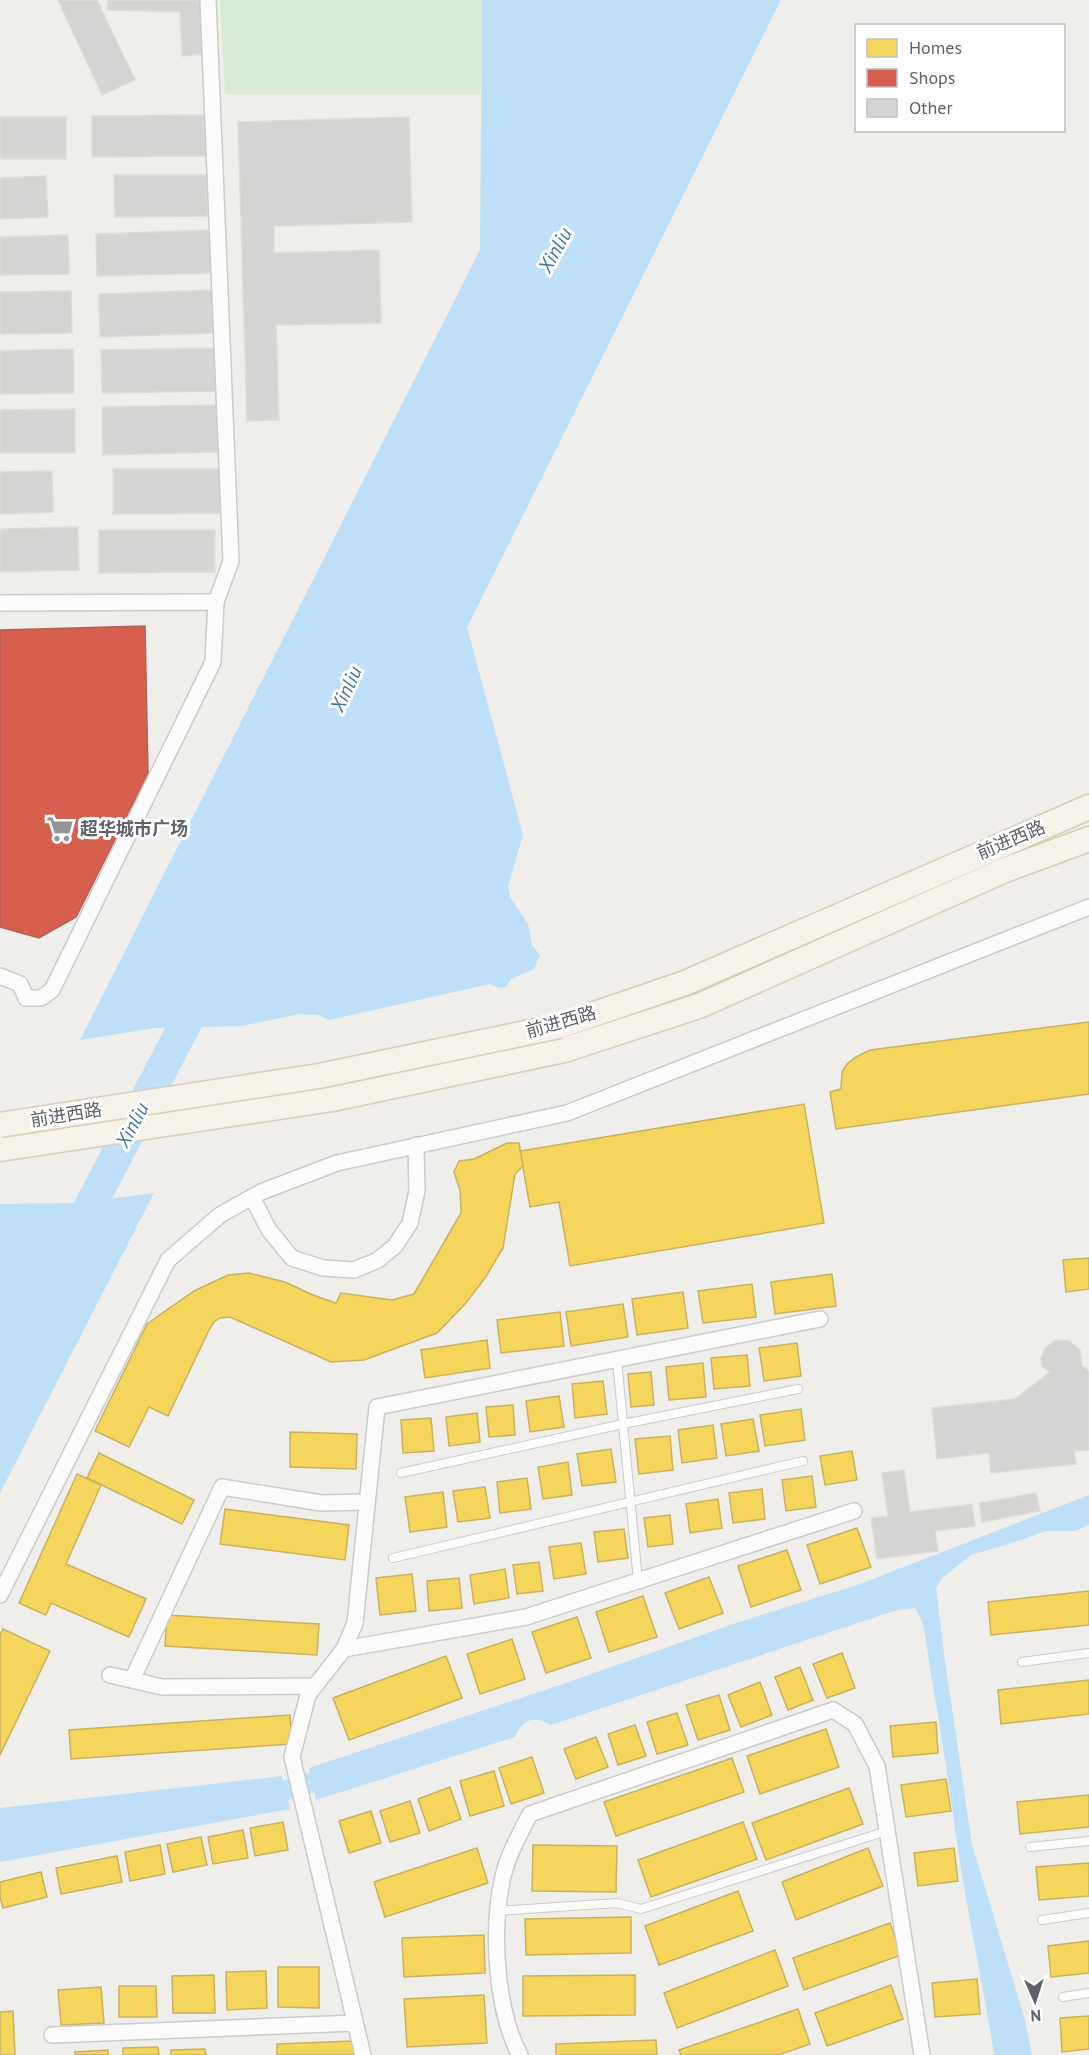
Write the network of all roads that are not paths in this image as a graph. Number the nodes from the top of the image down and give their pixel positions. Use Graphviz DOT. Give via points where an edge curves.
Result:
graph roads {
  1 [pos="208,0"];
  2 [pos="216,602"];
  3 [pos="0,603"];
  4 [pos="1089,807"];
  5 [pos="1089,838"];
  6 [pos="1089,907"];
  7 [pos="0,976"];
  8 [pos="0,1125"];
  9 [pos="416,1145"];
  10 [pos="0,1149"];
  11 [pos="252,1197"];
  12 [pos="820,1319"];
  13 [pos="617,1359"];
  14 [pos="798,1389"];
  15 [pos="623,1424"];
  16 [pos="803,1461"];
  17 [pos="401,1473"];
  18 [pos="367,1502"];
  19 [pos="631,1503"];
  20 [pos="854,1510"];
  21 [pos="393,1558"];
  22 [pos="638,1581"];
  23 [pos="0,1595"];
  24 [pos="345,1649"];
  25 [pos="1089,1653"];
  26 [pos="1022,1662"];
  27 [pos="110,1675"];
  28 [pos="132,1680"];
  29 [pos="314,1686"];
  30 [pos="887,1831"];
  31 [pos="1089,1841"];
  32 [pos="1030,1847"];
  33 [pos="496,1911"];
  34 [pos="1089,1913"];
  35 [pos="1042,1920"];
  36 [pos="1089,1993"];
  37 [pos="1062,1997"];
  38 [pos="355,2023"];
  39 [pos="52,2036"];
  40 [pos="363,2055"];
  41 [pos="520,2055"];
  42 [pos="922,2055"];
  1 -- 2 [label="street" via="231,561"];
  2 -- 3 [label="street"];
  2 -- 7 [label="street" via="213,662 52,990 41,998 26,998 20,984"];
  4 -- 8 [label="main road, 前进西路, bridge" via="686,983 559,1026 319,1076"];
  5 -- 10 [label="main road, 前进西路" via="1005,870 699,1006 564,1050 332,1099"];
  6 -- 9 [label="street" via="567,1113"];
  9 -- 11 [label="street" via="337,1163"];
  9 -- 11 [label="street" via="417,1191 410,1223 395,1246 378,1260 354,1270 324,1268 292,1258 269,1230"];
  11 -- 23 [label="street" via="220,1215 168,1260"];
  12 -- 13 [label="street"];
  13 -- 15 [label="lane"];
  13 -- 18 [label="street" via="377,1407"];
  14 -- 15 [label="lane"];
  15 -- 17 [label="lane"];
  15 -- 19 [label="lane"];
  16 -- 19 [label="lane"];
  18 -- 24 [label="street" via="355,1623"];
  18 -- 28 [label="street" via="321,1503 222,1487"];
  19 -- 21 [label="lane"];
  19 -- 22 [label="lane"];
  20 -- 22 [label="street"];
  22 -- 24 [label="street" via="526,1617"];
  24 -- 29 [label="street"];
  25 -- 26 [label="lane"];
  27 -- 28 [label="street"];
  28 -- 29 [label="street" via="162,1687"];
  29 -- 38 [label="street" via="308,1695 292,1757"];
  30 -- 33 [label="lane" via="641,1909 618,1903"];
  30 -- 33 [label="street" via="877,1766 855,1724 833,1710 530,1814 507,1861"];
  30 -- 42 [label="street"];
  31 -- 32 [label="lane"];
  33 -- 41 [label="street" via="498,1973 510,2037"];
  34 -- 35 [label="lane"];
  36 -- 37 [label="lane"];
  38 -- 39 [label="street"];
  38 -- 40 [label="street"];
}
